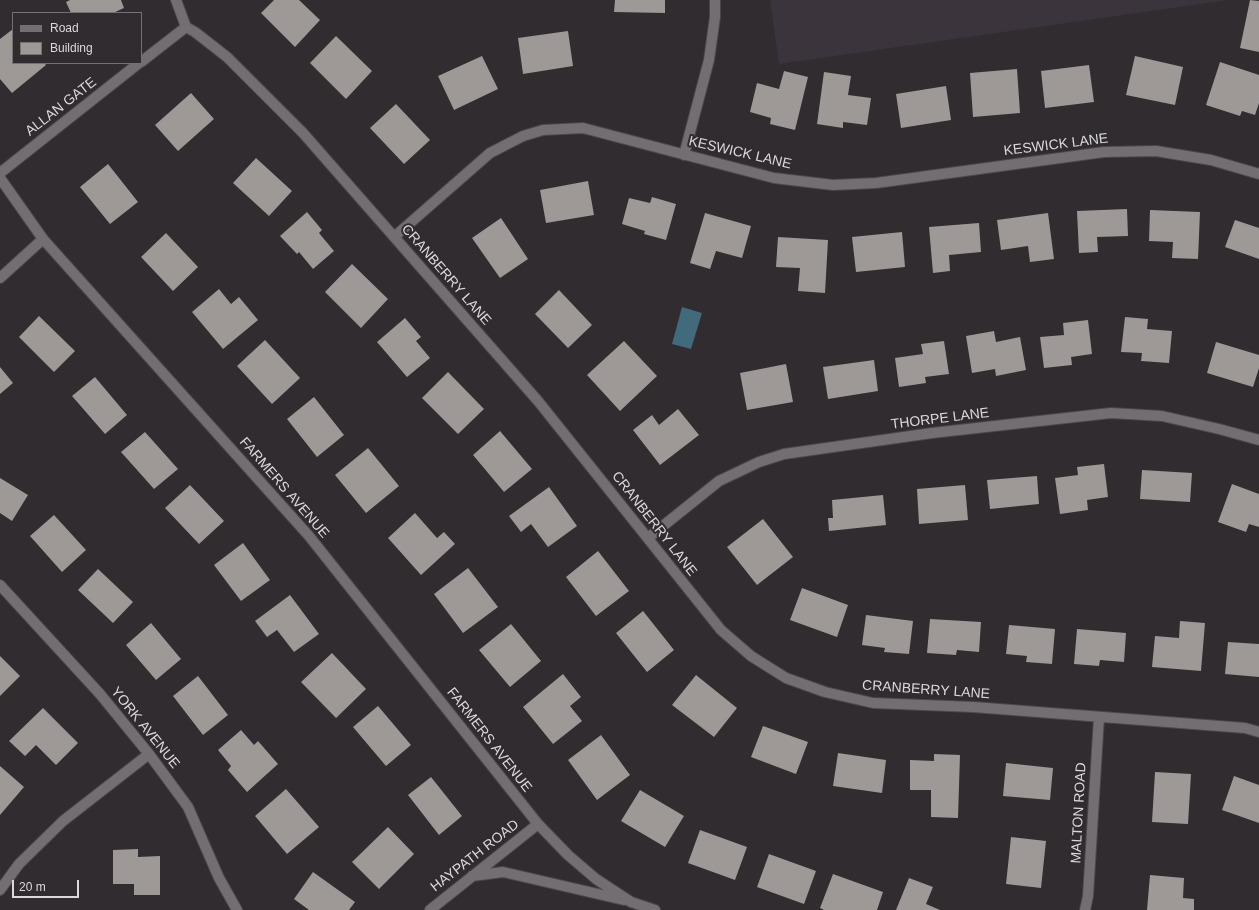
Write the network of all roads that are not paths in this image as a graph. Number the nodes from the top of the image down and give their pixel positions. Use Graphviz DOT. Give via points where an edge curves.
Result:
graph roads {
  1 [pos="176,0"];
  2 [pos="715,0"];
  3 [pos="186,27"];
  4 [pos="142,60"];
  5 [pos="137,64"];
  6 [pos="684,155"];
  7 [pos="0,173"];
  8 [pos="1259,174"];
  9 [pos="0,178"];
  10 [pos="394,238"];
  11 [pos="42,239"];
  12 [pos="0,278"];
  13 [pos="1259,440"];
  14 [pos="648,538"];
  15 [pos="0,585"];
  16 [pos="1099,717"];
  17 [pos="1259,732"];
  18 [pos="149,754"];
  19 [pos="538,824"];
  20 [pos="472,876"];
  21 [pos="0,890"];
  22 [pos="631,902"];
  23 [pos="237,910"];
  24 [pos="430,910"];
  25 [pos="655,910"];
  26 [pos="1085,910"];
  1 -- 3 [label="street"];
  2 -- 6 [label="street" via="709,60"];
  3 -- 4 [label="street, ALLAN GATE"];
  3 -- 10 [label="street, CRANBERRY LANE" via="227,57 297,127"];
  5 -- 7 [label="street, ALLAN GATE"];
  6 -- 8 [label="street, KESWICK LANE" via="774,178 833,185 876,183 1104,152 1156,151 1211,160"];
  6 -- 10 [label="street, KESWICK LANE" via="583,128 543,130 523,136 490,153"];
  9 -- 11 [label="street, FARMERS AVENUE"];
  10 -- 14 [label="street, CRANBERRY LANE" via="538,401"];
  11 -- 12 [label="street"];
  11 -- 19 [label="street, FARMERS AVENUE" via="309,536"];
  13 -- 14 [label="street, THORPE LANE" via="1162,416 1110,413 932,433 784,454 759,462 719,481"];
  14 -- 16 [label="street, CRANBERRY LANE" via="721,630 751,656 786,678 825,692 873,703 973,707"];
  15 -- 18 [label="street, YORK AVENUE" via="100,694"];
  16 -- 17 [label="street, CRANBERRY LANE" via="1246,728"];
  16 -- 26 [label="street, MALTON ROAD"];
  18 -- 21 [label="street" via="63,821 19,864"];
  18 -- 23 [label="street, YORK AVENUE" via="188,807 219,878"];
  19 -- 20 [label="street, HAYPATH ROAD"];
  19 -- 22 [label="street, FARMERS AVENUE" via="596,879"];
  20 -- 22 [label="street" via="503,872"];
  20 -- 24 [label="street, HAYPATH ROAD"];
  22 -- 25 [label="street"];
}
